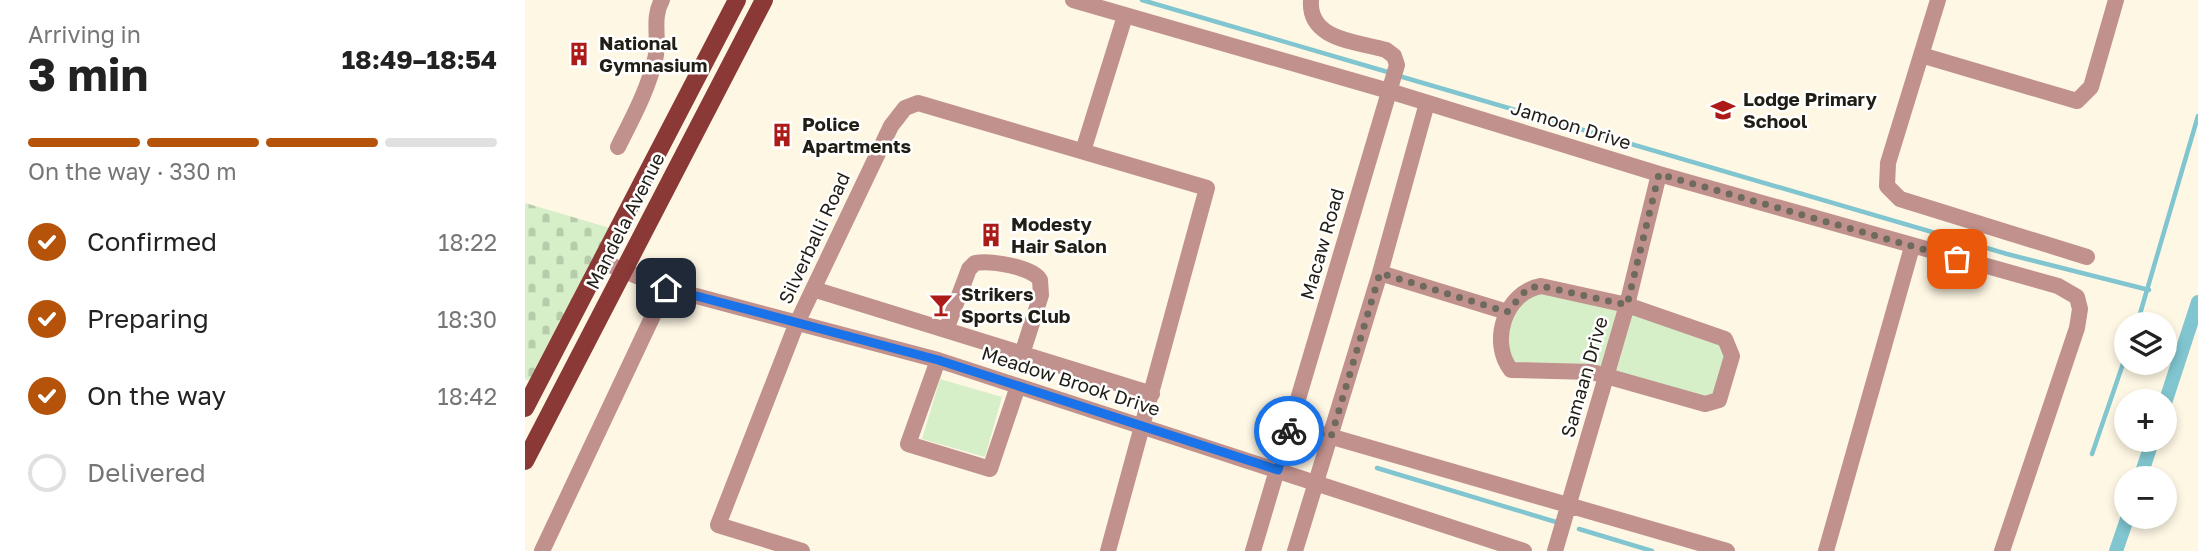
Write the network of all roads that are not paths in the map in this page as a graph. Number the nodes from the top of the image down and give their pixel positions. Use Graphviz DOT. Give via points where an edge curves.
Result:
graph roads {
  1 [pos="662,0"];
  2 [pos="737,0"];
  3 [pos="764,0"];
  4 [pos="1073,0"];
  5 [pos="1311,0"];
  6 [pos="1938,0"];
  7 [pos="2116,0"];
  8 [pos="1125,16"];
  9 [pos="1921,55"];
  10 [pos="1393,79"];
  11 [pos="1427,103"];
  12 [pos="618,147"];
  13 [pos="1083,151"];
  14 [pos="1659,174"];
  15 [pos="1912,247"];
  16 [pos="2087,257"];
  17 [pos="603,262"];
  18 [pos="622,271"];
  19 [pos="1380,273"];
  20 [pos="666,288"];
  21 [pos="813,289"];
  22 [pos="1627,305"];
  23 [pos="1507,312"];
  24 [pos="796,325"];
  25 [pos="946,330"];
  26 [pos="1022,354"];
  27 [pos="938,360"];
  28 [pos="1606,376"];
  29 [pos="1018,386"];
  30 [pos="1152,394"];
  31 [pos="525,408"];
  32 [pos="1143,425"];
  33 [pos="1291,425"];
  34 [pos="1331,437"];
  35 [pos="525,461"];
  36 [pos="1278,470"];
  37 [pos="1316,483"];
  38 [pos="1568,506"];
  39 [pos="542,551"];
  40 [pos="802,551"];
  41 [pos="1108,551"];
  42 [pos="1253,551"];
  43 [pos="1295,551"];
  44 [pos="1524,551"];
  45 [pos="1555,551"];
  46 [pos="1727,551"];
  47 [pos="1826,551"];
  48 [pos="2003,551"];
  1 -- 12 [label="street" via="646,90"];
  2 -- 17 [label="main road, Mandela Avenue"];
  3 -- 18 [label="main road, Mandela Avenue"];
  4 -- 8 [label="street, Jamoon Drive"];
  5 -- 10 [label="street" via="1310,15 1319,29 1394,56"];
  6 -- 9 [label="street"];
  7 -- 9 [label="street" via="2091,88 2077,101"];
  8 -- 10 [label="street, Jamoon Drive"];
  8 -- 13 [label="street"];
  9 -- 16 [label="street" via="1888,163 1887,186 1900,199"];
  10 -- 11 [label="street, Jamoon Drive"];
  10 -- 33 [label="street, Macaw Road"];
  11 -- 14 [label="street, Jamoon Drive"];
  11 -- 19 [label="street"];
  13 -- 21 [label="street, Silverballi Road" via="918,103 905,108 891,126"];
  13 -- 30 [label="street" via="1207,188"];
  14 -- 15 [label="street, Jamoon Drive"];
  14 -- 22 [label="street, Samaan Drive"];
  15 -- 47 [label="street"];
  15 -- 48 [label="street, Jamoon Drive" via="2058,286 2077,297 2077,328"];
  17 -- 18 [label="street, Meadow Brook Drive"];
  17 -- 31 [label="main road, Mandela Avenue"];
  18 -- 20 [label="street, Meadow Brook Drive"];
  18 -- 35 [label="main road, Mandela Avenue"];
  19 -- 23 [label="street"];
  19 -- 34 [label="street"];
  20 -- 24 [label="street, Meadow Brook Drive"];
  20 -- 39 [label="street"];
  21 -- 24 [label="street, Silverballi Road"];
  21 -- 25 [label="street"];
  22 -- 23 [label="street" via="1541,286 1528,288"];
  22 -- 28 [label="street, Samaan Drive"];
  22 -- 28 [label="street" via="1725,339 1732,356 1724,388 1719,400 1705,404"];
  23 -- 28 [label="street" via="1501,344 1511,370 1568,370"];
  24 -- 27 [label="street, Meadow Brook Drive"];
  24 -- 40 [label="street, Silverballi Road" via="718,525"];
  25 -- 26 [label="street"];
  25 -- 26 [label="street" via="975,263 997,262 1032,273 1040,280 1041,295"];
  26 -- 30 [label="street"];
  27 -- 29 [label="street, Meadow Brook Drive"];
  27 -- 29 [label="street" via="908,444 991,469"];
  28 -- 38 [label="street, Samaan Drive"];
  29 -- 32 [label="street, Meadow Brook Drive"];
  30 -- 32 [label="street"];
  32 -- 36 [label="street, Meadow Brook Drive"];
  32 -- 41 [label="street"];
  33 -- 34 [label="street"];
  33 -- 36 [label="street, Macaw Road"];
  34 -- 37 [label="street"];
  34 -- 38 [label="street"];
  36 -- 37 [label="street, Meadow Brook Drive"];
  36 -- 42 [label="street, Macaw Road"];
  37 -- 43 [label="street"];
  37 -- 44 [label="street, Meadow Brook Drive"];
  38 -- 45 [label="street, Samaan Drive"];
  38 -- 46 [label="street"];
}
